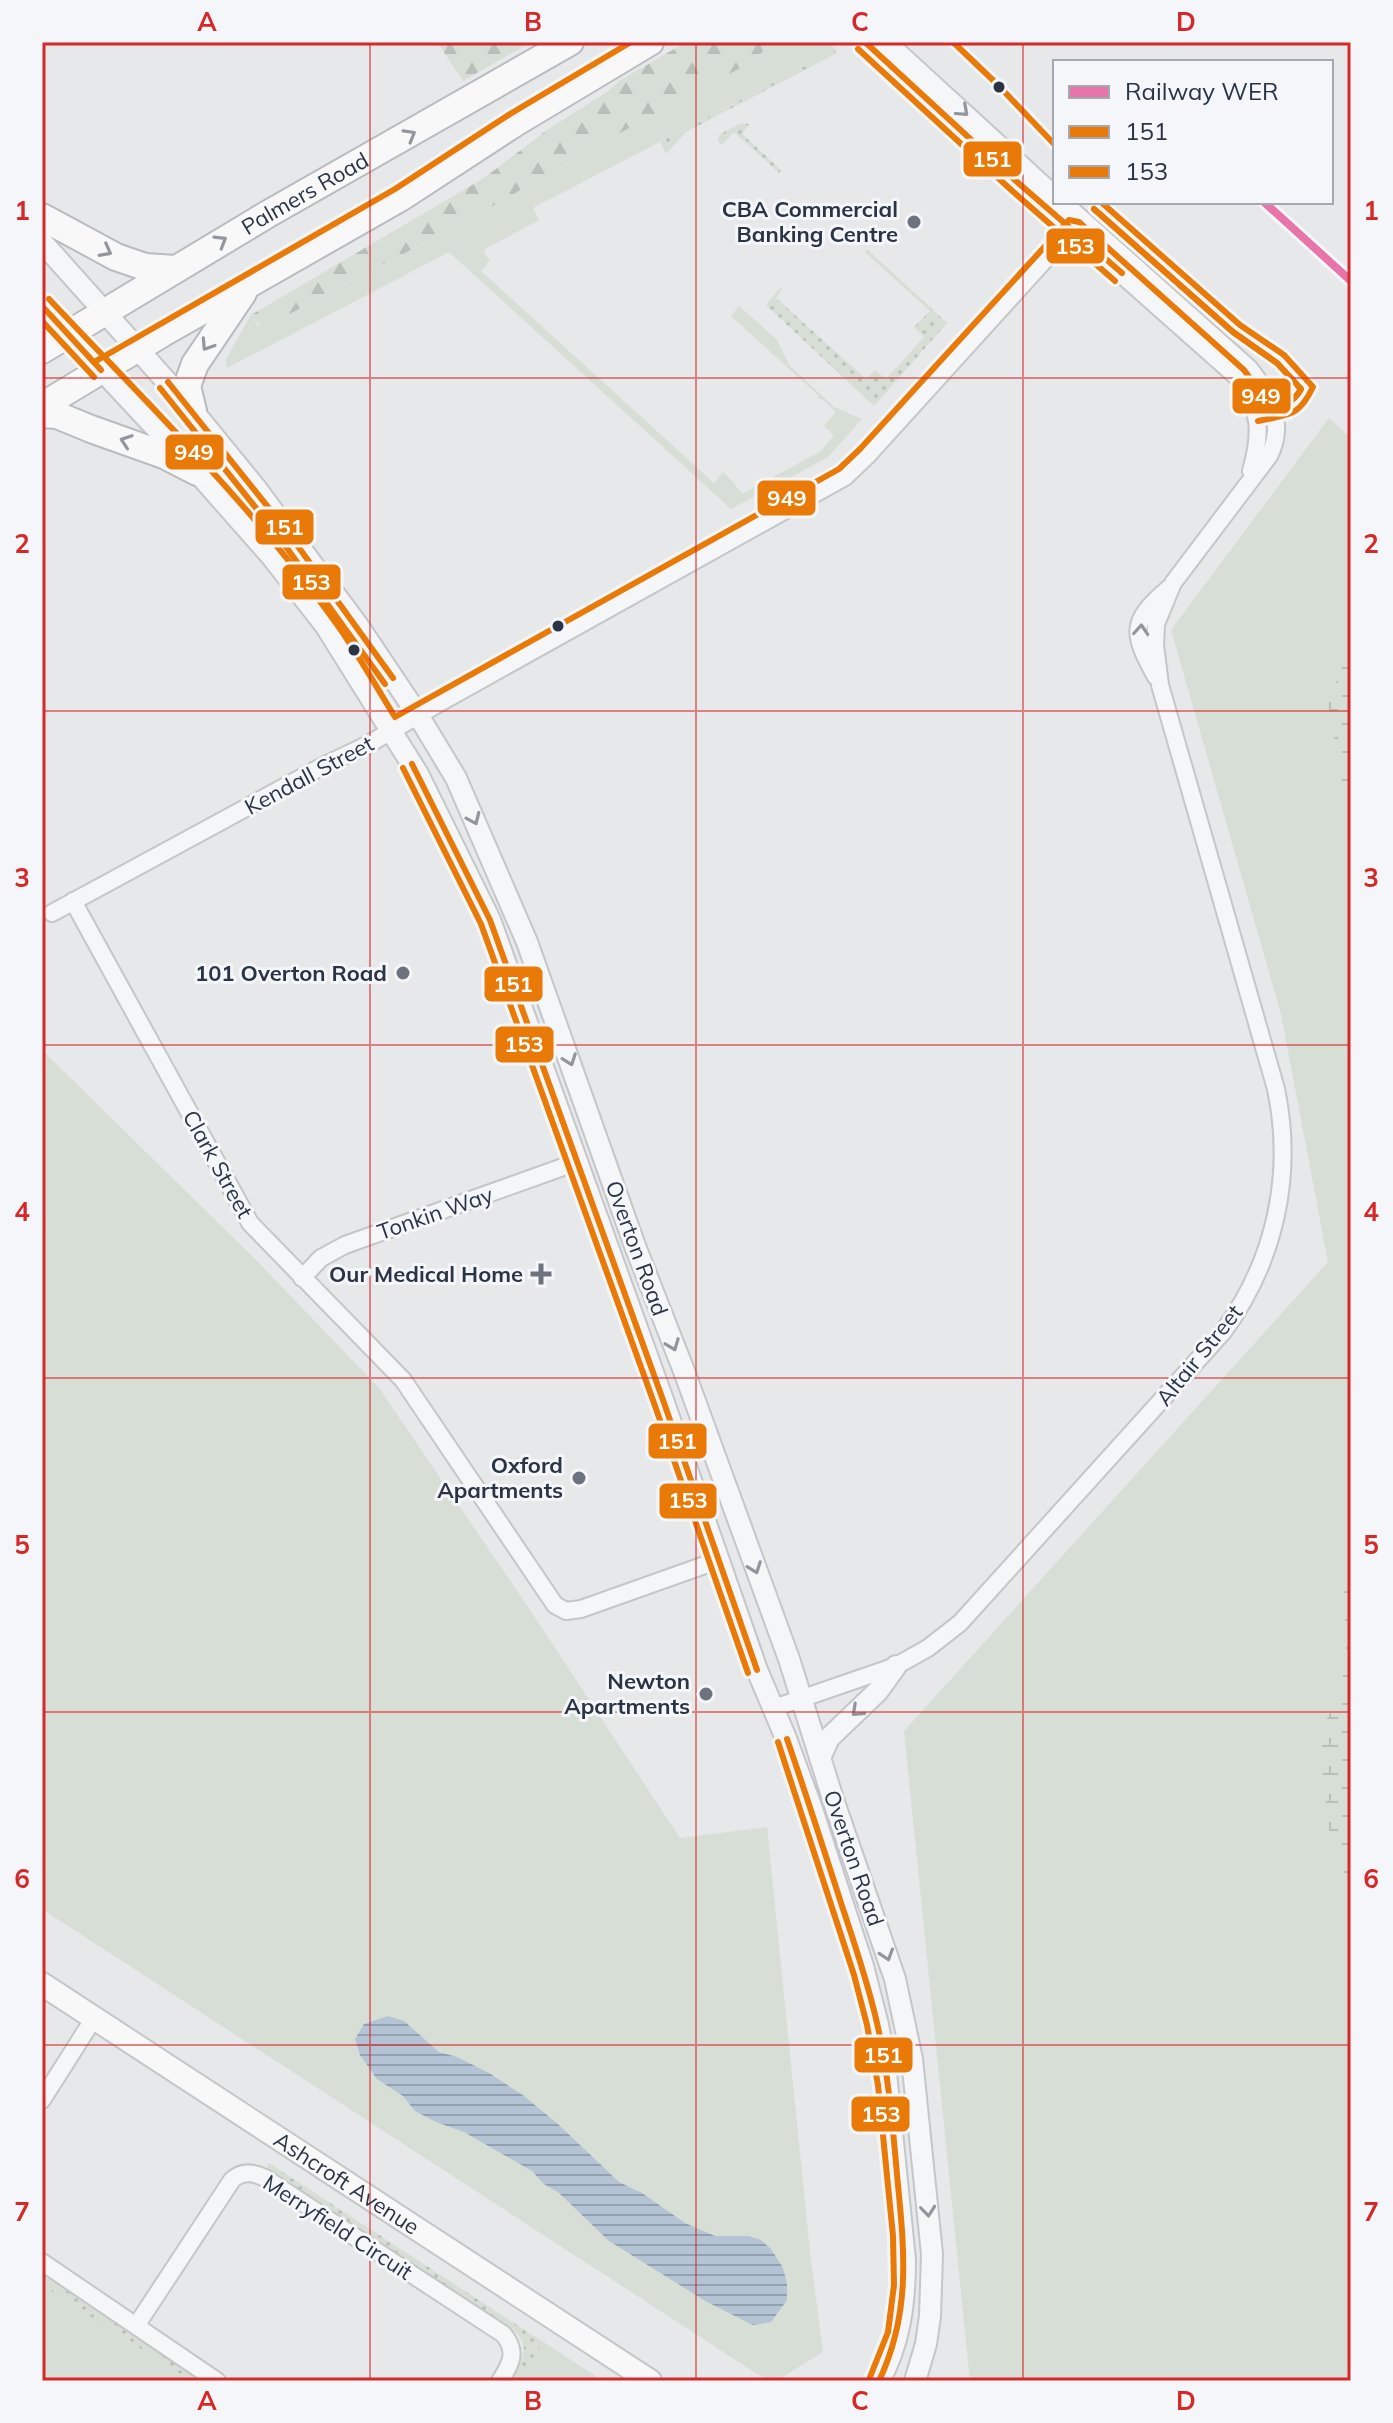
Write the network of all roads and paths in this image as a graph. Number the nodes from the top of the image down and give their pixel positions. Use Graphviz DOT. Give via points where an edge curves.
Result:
graph roads {
  1 [pos="570,42"];
  2 [pos="650,42"];
  3 [pos="865,42"];
  4 [pos="888,42"];
  5 [pos="1053,193"];
  6 [pos="1064,204"];
  7 [pos="42,217"];
  8 [pos="1077,224"];
  9 [pos="42,242"];
  10 [pos="175,269"];
  11 [pos="247,287"];
  12 [pos="42,306"];
  13 [pos="104,312"];
  14 [pos="68,334"];
  15 [pos="137,348"];
  16 [pos="42,350"];
  17 [pos="101,370"];
  18 [pos="42,406"];
  19 [pos="193,411"];
  20 [pos="42,414"];
  21 [pos="197,472"];
  22 [pos="418,715"];
  23 [pos="392,731"];
  24 [pos="73,901"];
  25 [pos="52,913"];
  26 [pos="577,1162"];
  27 [pos="302,1278"];
  28 [pos="719,1560"];
  29 [pos="896,1666"];
  30 [pos="800,1698"];
  31 [pos="774,1708"];
  32 [pos="820,1758"];
  33 [pos="42,1984"];
  34 [pos="94,2018"];
  35 [pos="42,2100"];
  36 [pos="42,2262"];
  37 [pos="136,2326"];
  38 [pos="217,2381"];
  39 [pos="500,2381"];
  40 [pos="650,2381"];
  41 [pos="879,2381"];
  42 [pos="915,2381"];
  10 -- 1 [label="highway, Palmers Road, one-way"];
  2 -- 11 [label="highway"];
  3 -- 8 [label="street, Altair Street" via="1016,181"];
  4 -- 5 [label="street, one-way"];
  6 -- 8 [label="street, Altair Street"];
  7 -- 10 [label="highway, one-way" via="116,257 145,267"];
  8 -- 22 [label="street, Kendall Street" via="845,477"];
  8 -- 29 [label="street, Altair Street" via="1249,368 1265,387 1276,418 1269,456 1173,583 1156,624 1155,645 1160,685 1278,1098 1283,1170 1273,1232 1235,1316 960,1623"];
  9 -- 13 [label="street, Overton Road"];
  10 -- 13 [label="highway, Palmers Road"];
  11 -- 15 [label="highway"];
  11 -- 19 [label="highway, one-way" via="195,364 187,386"];
  12 -- 14 [label="street, Overton Road"];
  13 -- 14 [label="highway, Palmers Road"];
  13 -- 15 [label="street, Overton Road"];
  14 -- 16 [label="highway, Palmers Road"];
  14 -- 17 [label="street, Overton Road"];
  15 -- 17 [label="highway"];
  15 -- 19 [label="street, Overton Road"];
  17 -- 18 [label="highway"];
  17 -- 21 [label="street, Overton Road"];
  19 -- 22 [label="street, Overton Road" via="307,556"];
  21 -- 20 [label="highway, one-way" via="164,455"];
  21 -- 23 [label="street, Overton Road" via="325,625"];
  22 -- 23 [label="street, Kendall Street"];
  22 -- 30 [label="street, Overton Road, one-way" via="456,778 527,942"];
  23 -- 24 [label="street, Kendall Street"];
  23 -- 26 [label="street, Overton Road" via="490,920"];
  24 -- 25 [label="street, Kendall Street"];
  24 -- 27 [label="street, Clark Street" via="243,1212"];
  26 -- 27 [label="street, Tonkin Way" via="345,1245 321,1258"];
  26 -- 28 [label="street, Overton Road"];
  27 -- 28 [label="street, Clark Street" via="403,1380 560,1609 581,1609"];
  28 -- 31 [label="street, Overton Road"];
  29 -- 30 [label="street, Altair Street"];
  29 -- 32 [label="street, one-way" via="829,1738"];
  30 -- 31 [label="street, Altair Street"];
  30 -- 32 [label="street, Overton Road"];
  31 -- 41 [label="street, Overton Road" via="863,1966 885,2063 905,2284 900,2326"];
  32 -- 42 [label="street, Overton Road, one-way" via="895,1979 912,2059 933,2271 926,2344"];
  33 -- 34 [label="main road, Ashcroft Avenue"];
  34 -- 35 [label="street"];
  34 -- 40 [label="main road, Ashcroft Avenue"];
  36 -- 37 [label="street"];
  37 -- 38 [label="street"];
  37 -- 39 [label="street, Merryfield Circuit" via="232,2180 253,2173 503,2334 513,2358"];
}
